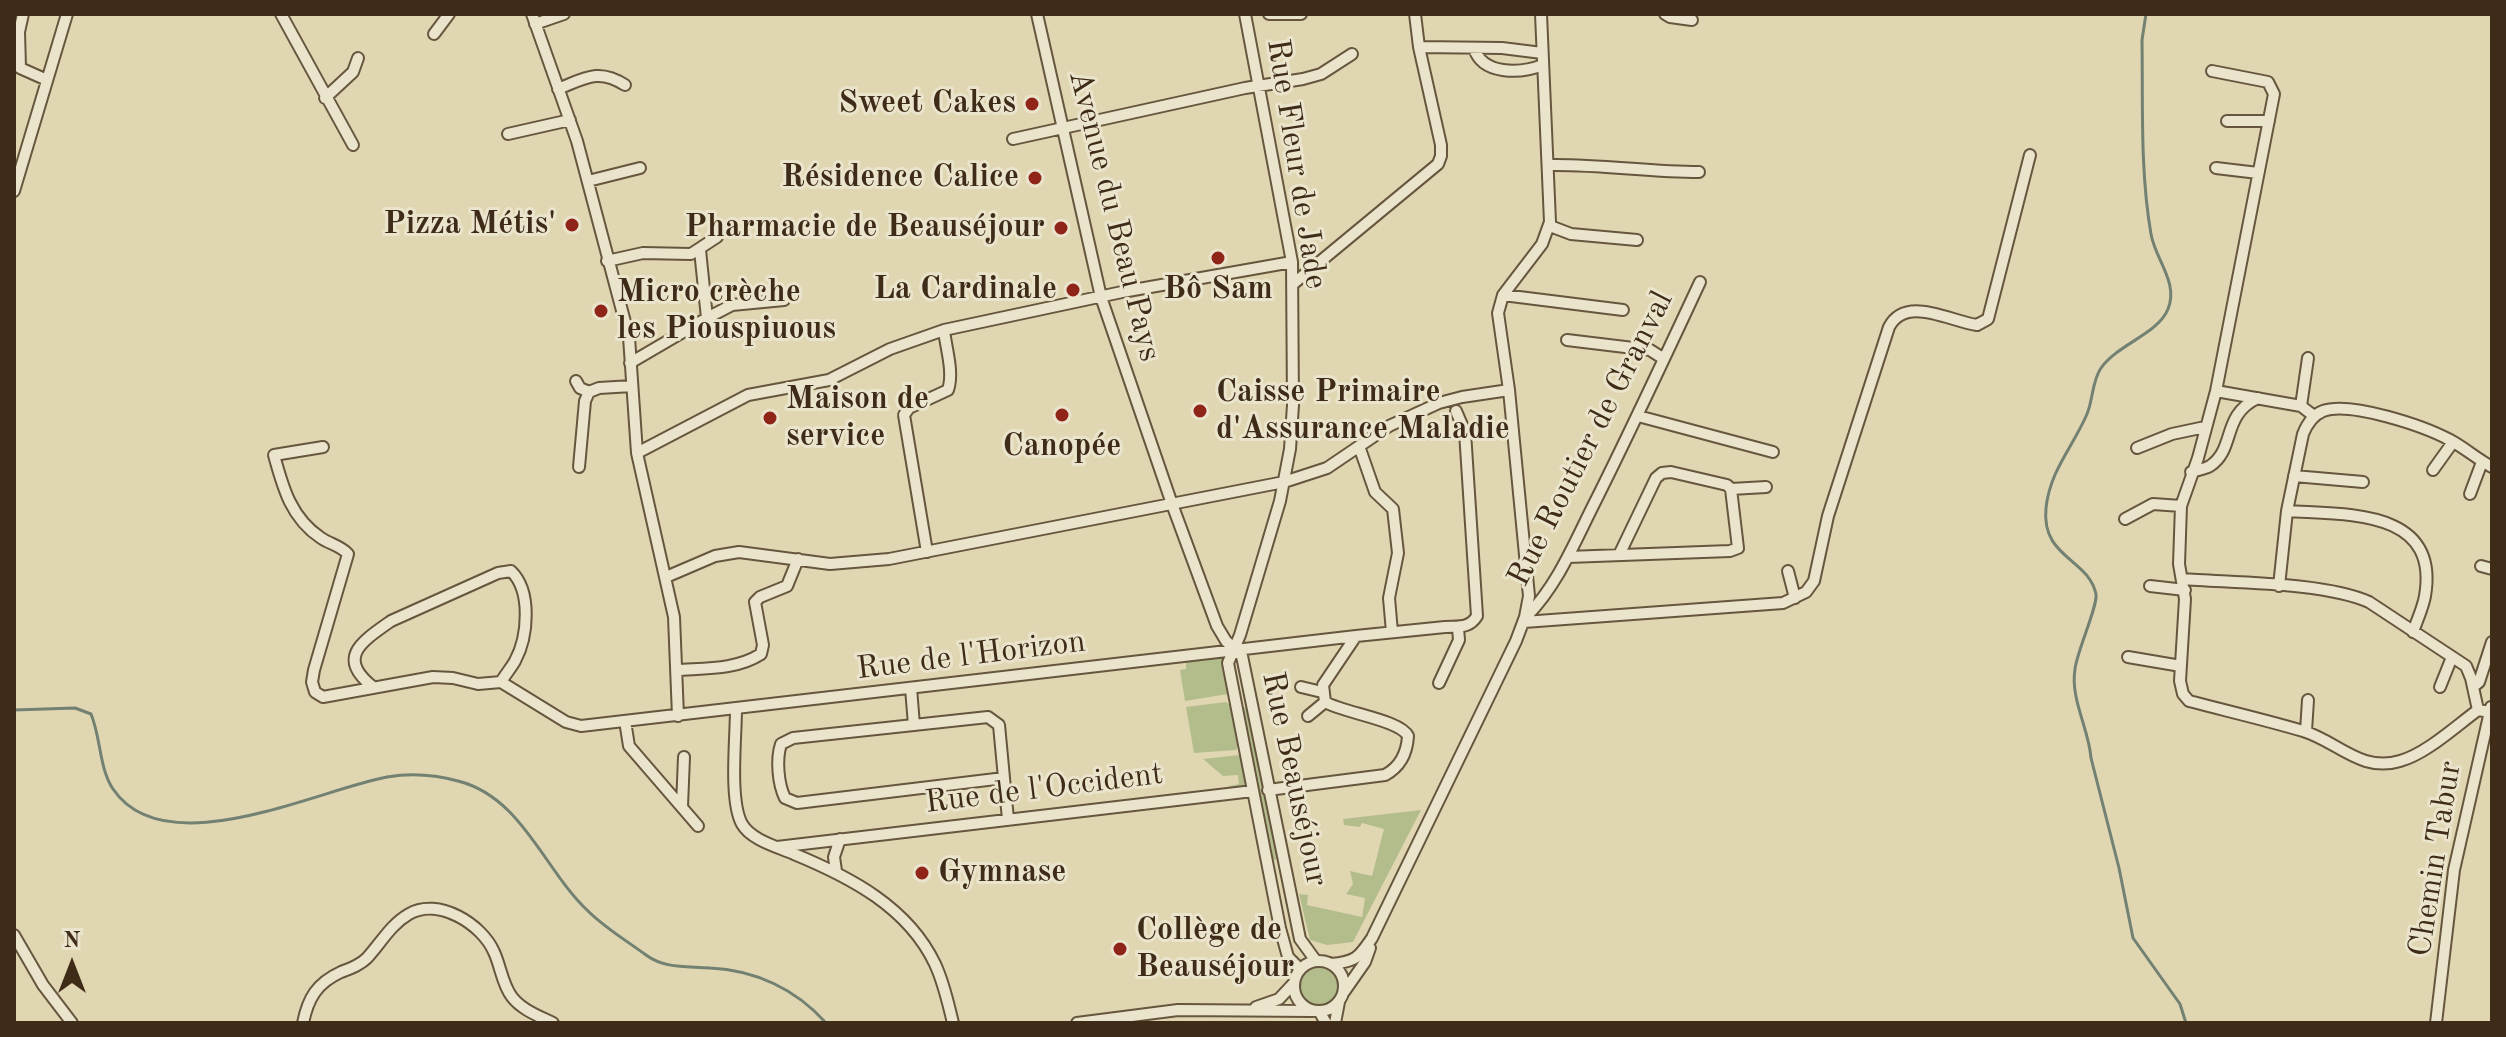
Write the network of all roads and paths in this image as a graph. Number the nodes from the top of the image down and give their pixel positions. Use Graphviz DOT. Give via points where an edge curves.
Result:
graph roads {
  1 [pos="23,14"];
  2 [pos="67,14"];
  3 [pos="281,14"];
  4 [pos="449,14"];
  5 [pos="564,14"];
  6 [pos="1037,14"];
  7 [pos="1245,14"];
  8 [pos="1269,14"];
  9 [pos="1301,14"];
  10 [pos="1415,14"];
  11 [pos="1541,14"];
  12 [pos="1665,14"];
  13 [pos="533,19"];
  14 [pos="1692,20"];
  15 [pos="434,34"];
  16 [pos="1419,47"];
  17 [pos="1474,48"];
  18 [pos="1542,53"];
  19 [pos="1352,54"];
  20 [pos="358,58"];
  21 [pos="1543,65"];
  22 [pos="2212,71"];
  23 [pos="17,73"];
  24 [pos="47,80"];
  25 [pos="625,85"];
  26 [pos="1258,86"];
  27 [pos="558,89"];
  28 [pos="325,98"];
  29 [pos="570,120"];
  30 [pos="2227,121"];
  31 [pos="2269,121"];
  32 [pos="1062,127"];
  33 [pos="508,134"];
  34 [pos="1013,139"];
  35 [pos="353,145"];
  36 [pos="2030,155"];
  37 [pos="1549,165"];
  38 [pos="640,168"];
  39 [pos="2216,168"];
  40 [pos="1699,172"];
  41 [pos="17,173"];
  42 [pos="2258,173"];
  43 [pos="588,181"];
  44 [pos="14,191"];
  45 [pos="1550,226"];
  46 [pos="717,237"];
  47 [pos="1637,240"];
  48 [pos="700,250"];
  49 [pos="607,261"];
  50 [pos="1292,262"];
  51 [pos="1700,282"];
  52 [pos="1293,284"];
  53 [pos="1503,295"];
  54 [pos="1101,297"];
  55 [pos="784,300"];
  56 [pos="1623,310"];
  57 [pos="707,318"];
  58 [pos="944,330"];
  59 [pos="1567,340"];
  60 [pos="2308,358"];
  61 [pos="1664,359"];
  62 [pos="630,363"];
  63 [pos="576,381"];
  64 [pos="632,386"];
  65 [pos="1509,390"];
  66 [pos="2216,391"];
  67 [pos="589,392"];
  68 [pos="2258,398"];
  69 [pos="2301,406"];
  70 [pos="1456,411"];
  71 [pos="1638,416"];
  72 [pos="2314,416"];
  73 [pos="2205,427"];
  74 [pos="2453,442"];
  75 [pos="1359,446"];
  76 [pos="323,447"];
  77 [pos="2137,448"];
  78 [pos="1773,452"];
  79 [pos="637,453"];
  80 [pos="2487,464"];
  81 [pos="579,467"];
  82 [pos="2433,470"];
  83 [pos="2191,472"];
  84 [pos="2294,476"];
  85 [pos="1284,482"];
  86 [pos="2363,482"];
  87 [pos="1766,487"];
  88 [pos="1731,489"];
  89 [pos="2470,494"];
  90 [pos="1172,504"];
  91 [pos="2181,506"];
  92 [pos="2287,511"];
  93 [pos="2125,519"];
  94 [pos="927,552"];
  95 [pos="1620,553"];
  96 [pos="1568,557"];
  97 [pos="798,559"];
  98 [pos="1788,571"];
  99 [pos="666,577"];
  100 [pos="2183,585"];
  101 [pos="2150,586"];
  102 [pos="2279,586"];
  103 [pos="1795,598"];
  104 [pos="1525,620"];
  105 [pos="1458,628"];
  106 [pos="1392,632"];
  107 [pos="2413,632"];
  108 [pos="1356,636"];
  109 [pos="2492,642"];
  110 [pos="1235,650"];
  111 [pos="2128,657"];
  112 [pos="2452,657"];
  113 [pos="2181,666"];
  114 [pos="677,670"];
  115 [pos="501,682"];
  116 [pos="1439,683"];
  117 [pos="373,687"];
  118 [pos="1301,687"];
  119 [pos="2440,687"];
  120 [pos="2473,687"];
  121 [pos="911,688"];
  122 [pos="1323,697"];
  123 [pos="2308,700"];
  124 [pos="736,709"];
  125 [pos="2491,709"];
  126 [pos="2478,710"];
  127 [pos="678,716"];
  128 [pos="1308,716"];
  129 [pos="625,721"];
  130 [pos="914,725"];
  131 [pos="2306,731"];
  132 [pos="684,757"];
  133 [pos="1004,778"];
  134 [pos="1268,790"];
  135 [pos="1253,791"];
  136 [pos="682,806"];
  137 [pos="1008,819"];
  138 [pos="698,826"];
  139 [pos="840,839"];
  140 [pos="777,847"];
  141 [pos="836,871"];
  142 [pos="14,935"];
  143 [pos="1372,938"];
  144 [pos="1316,961"];
  145 [pos="1331,964"];
  146 [pos="1300,969"];
  147 [pos="1293,984"];
  148 [pos="1341,998"];
  149 [pos="1247,1009"];
  150 [pos="1316,1011"];
  151 [pos="72,1023"];
  152 [pos="303,1023"];
  153 [pos="553,1023"];
  154 [pos="953,1023"];
  155 [pos="1077,1023"];
  156 [pos="1326,1023"];
  157 [pos="1335,1023"];
  158 [pos="2436,1023"];
  1 -- 23 [label="street"];
  2 -- 24 [label="street"];
  3 -- 28 [label="street"];
  4 -- 15 [label="street"];
  5 -- 13 [label="street"];
  6 -- 32 [label="street, Avenue du Beau Pays"];
  7 -- 26 [label="street, Rue Fleur de Jade"];
  8 -- 9 [label="street, Rue Fleur de Jade"];
  10 -- 16 [label="street"];
  11 -- 18 [label="street"];
  12 -- 14 [label="street"];
  13 -- 27 [label="street"];
  16 -- 17 [label="street"];
  16 -- 52 [label="street" via="1441,145 1438,164"];
  17 -- 18 [label="street"];
  17 -- 21 [label="street" via="1484,65 1520,71"];
  18 -- 21 [label="street"];
  19 -- 26 [label="street" via="1321,74"];
  20 -- 28 [label="street" via="353,72"];
  21 -- 37 [label="street"];
  22 -- 31 [label="street" via="2268,82 2274,90"];
  23 -- 24 [label="street"];
  24 -- 41 [label="street"];
  25 -- 27 [label="street" via="600,75"];
  26 -- 32 [label="street"];
  26 -- 50 [label="street, Rue Fleur de Jade"];
  27 -- 29 [label="street"];
  28 -- 35 [label="street"];
  29 -- 33 [label="street"];
  29 -- 43 [label="street"];
  30 -- 31 [label="street"];
  31 -- 42 [label="street"];
  32 -- 34 [label="street"];
  32 -- 54 [label="street, Avenue du Beau Pays"];
  36 -- 103 [label="street" via="1988,319 1977,325 1910,311 1898,314 1889,327 1828,516 1814,581"];
  37 -- 40 [label="street"];
  37 -- 45 [label="street"];
  38 -- 43 [label="street"];
  39 -- 42 [label="street"];
  41 -- 44 [label="street"];
  42 -- 66 [label="street"];
  43 -- 49 [label="street"];
  45 -- 47 [label="street, Rue Routier de Granval" via="1571,234"];
  45 -- 53 [label="street"];
  46 -- 48 [label="street"];
  48 -- 49 [label="street"];
  48 -- 57 [label="street"];
  49 -- 62 [label="street" via="629,337"];
  50 -- 52 [label="street, Rue Fleur de Jade"];
  50 -- 54 [label="street"];
  51 -- 61 [label="street, Rue Routier de Granval"];
  52 -- 85 [label="street, Rue Fleur de Jade" via="1293,405"];
  53 -- 56 [label="street, Rue Routier de Granval"];
  53 -- 65 [label="street, Rue Routier de Granval" via="1498,323"];
  54 -- 58 [label="street"];
  54 -- 90 [label="street, Avenue du Beau Pays"];
  55 -- 57 [label="street" via="732,305"];
  57 -- 62 [label="street"];
  58 -- 79 [label="street" via="890,349 829,380 748,395"];
  58 -- 94 [label="street" via="948,390 904,412"];
  59 -- 61 [label="street" via="1650,350"];
  60 -- 69 [label="street"];
  61 -- 71 [label="street, Rue Routier de Granval"];
  62 -- 64 [label="street"];
  63 -- 67 [label="street"];
  64 -- 67 [label="street"];
  64 -- 79 [label="street"];
  65 -- 75 [label="street" via="1449,399"];
  65 -- 104 [label="street, Rue Routier de Granval" via="1529,596"];
  66 -- 68 [label="street"];
  66 -- 73 [label="street"];
  67 -- 81 [label="street"];
  68 -- 69 [label="street"];
  68 -- 83 [label="street" via="2235,417 2210,466"];
  69 -- 72 [label="street"];
  70 -- 105 [label="street" via="1465,432 1477,616"];
  71 -- 78 [label="street"];
  71 -- 96 [label="street, Rue Routier de Granval"];
  72 -- 74 [label="street" via="2328,409 2377,414"];
  72 -- 84 [label="street" via="2303,434"];
  73 -- 77 [label="street"];
  73 -- 83 [label="street"];
  74 -- 80 [label="street"];
  74 -- 82 [label="street"];
  75 -- 85 [label="street" via="1327,468"];
  75 -- 106 [label="street" via="1375,492 1393,509 1398,553 1389,598"];
  76 -- 117 [label="street, Rue de l'Horizon" via="274,455 294,511 306,527 348,554 312,682 323,697"];
  79 -- 99 [label="street"];
  80 -- 89 [label="street"];
  83 -- 91 [label="street"];
  84 -- 86 [label="street"];
  84 -- 92 [label="street"];
  85 -- 90 [label="street"];
  85 -- 110 [label="street, Rue Fleur de Jade"];
  87 -- 88 [label="street"];
  88 -- 95 [label="street" via="1662,473"];
  88 -- 95 [label="street" via="1738,548"];
  90 -- 94 [label="street"];
  90 -- 110 [label="street, Avenue du Beau Pays" via="1219,630"];
  91 -- 93 [label="street" via="2153,504"];
  91 -- 100 [label="street"];
  92 -- 102 [label="street"];
  92 -- 107 [label="street" via="2374,517 2405,533 2420,552 2427,577"];
  94 -- 97 [label="street" via="844,565"];
  95 -- 96 [label="street"];
  96 -- 104 [label="street, Rue Routier de Granval" via="1547,596"];
  97 -- 99 [label="street" via="727,553"];
  97 -- 114 [label="street" via="787,586 755,602 761,654 729,666"];
  98 -- 103 [label="street"];
  99 -- 114 [label="street"];
  100 -- 101 [label="street"];
  100 -- 102 [label="street"];
  100 -- 113 [label="street"];
  102 -- 107 [label="street" via="2355,596"];
  103 -- 104 [label="street" via="1783,603"];
  104 -- 143 [label="street, Rue Routier de Granval"];
  105 -- 106 [label="street, Rue de l'Horizon"];
  105 -- 116 [label="street" via="1459,640"];
  106 -- 108 [label="street, Rue de l'Horizon"];
  107 -- 112 [label="street"];
  108 -- 110 [label="street, Rue de l'Horizon"];
  108 -- 122 [label="street" via="1327,677"];
  109 -- 120 [label="street"];
  110 -- 121 [label="street, Rue de l'Horizon"];
  110 -- 134 [label="street, Rue Beauséjour" via="1242,656"];
  110 -- 135 [label="street, Rue Beauséjour" via="1228,663"];
  111 -- 113 [label="street"];
  112 -- 119 [label="street"];
  112 -- 120 [label="street" via="2466,666"];
  113 -- 131 [label="street" via="2180,687 2189,701"];
  114 -- 127 [label="street"];
  115 -- 117 [label="street, Rue de l'Horizon" via="474,684 442,676"];
  115 -- 117 [label="street" via="516,659 525,618 522,590 511,571 378,630 354,661 358,675"];
  115 -- 129 [label="street, Rue de l'Horizon" via="574,725"];
  118 -- 122 [label="street"];
  120 -- 126 [label="street"];
  121 -- 124 [label="street, Rue de l'Horizon"];
  121 -- 130 [label="street"];
  122 -- 128 [label="street"];
  122 -- 134 [label="street" via="1339,710 1405,730 1408,746 1398,765 1373,778"];
  123 -- 131 [label="street"];
  124 -- 127 [label="street, Rue de l'Horizon"];
  124 -- 140 [label="street" via="738,814 744,828"];
  125 -- 126 [label="street"];
  125 -- 158 [label="street, Chemin Tabur" via="2454,870"];
  126 -- 131 [label="street" via="2398,762 2349,756"];
  127 -- 129 [label="street, Rue de l'Horizon"];
  129 -- 136 [label="street" via="629,746"];
  130 -- 133 [label="street" via="994,720 1000,730"];
  130 -- 133 [label="street" via="786,740 778,756 785,798 807,803"];
  132 -- 136 [label="street"];
  133 -- 137 [label="street"];
  134 -- 144 [label="street, Rue Beauséjour" via="1300,939"];
  135 -- 137 [label="street, Rue de l'Occident"];
  135 -- 146 [label="street, Rue Beauséjour" via="1280,928 1288,957"];
  136 -- 138 [label="street"];
  137 -- 139 [label="street, Rue de l'Occident"];
  139 -- 140 [label="street, Rue de l'Occident"];
  139 -- 141 [label="street"];
  140 -- 141 [label="street"];
  141 -- 154 [label="street" via="904,920 935,962"];
  142 -- 151 [label="street"];
  143 -- 145 [label="street" via="1360,956"];
  143 -- 148 [label="street, Rue Routier de Granval" via="1365,962"];
  144 -- 145 [label="street"];
  144 -- 146 [label="street"];
  145 -- 148 [label="street" via="1343,977"];
  146 -- 147 [label="street"];
  147 -- 149 [label="street" via="1279,999"];
  147 -- 150 [label="street" via="1296,998"];
  148 -- 150 [label="street" via="1327,1010"];
  148 -- 157 [label="street"];
  149 -- 150 [label="street"];
  149 -- 155 [label="street" via="1178,1010"];
  150 -- 156 [label="street"];
  152 -- 153 [label="street" via="319,985 361,962 395,924 425,908 448,911 482,933 519,1005"];
}
